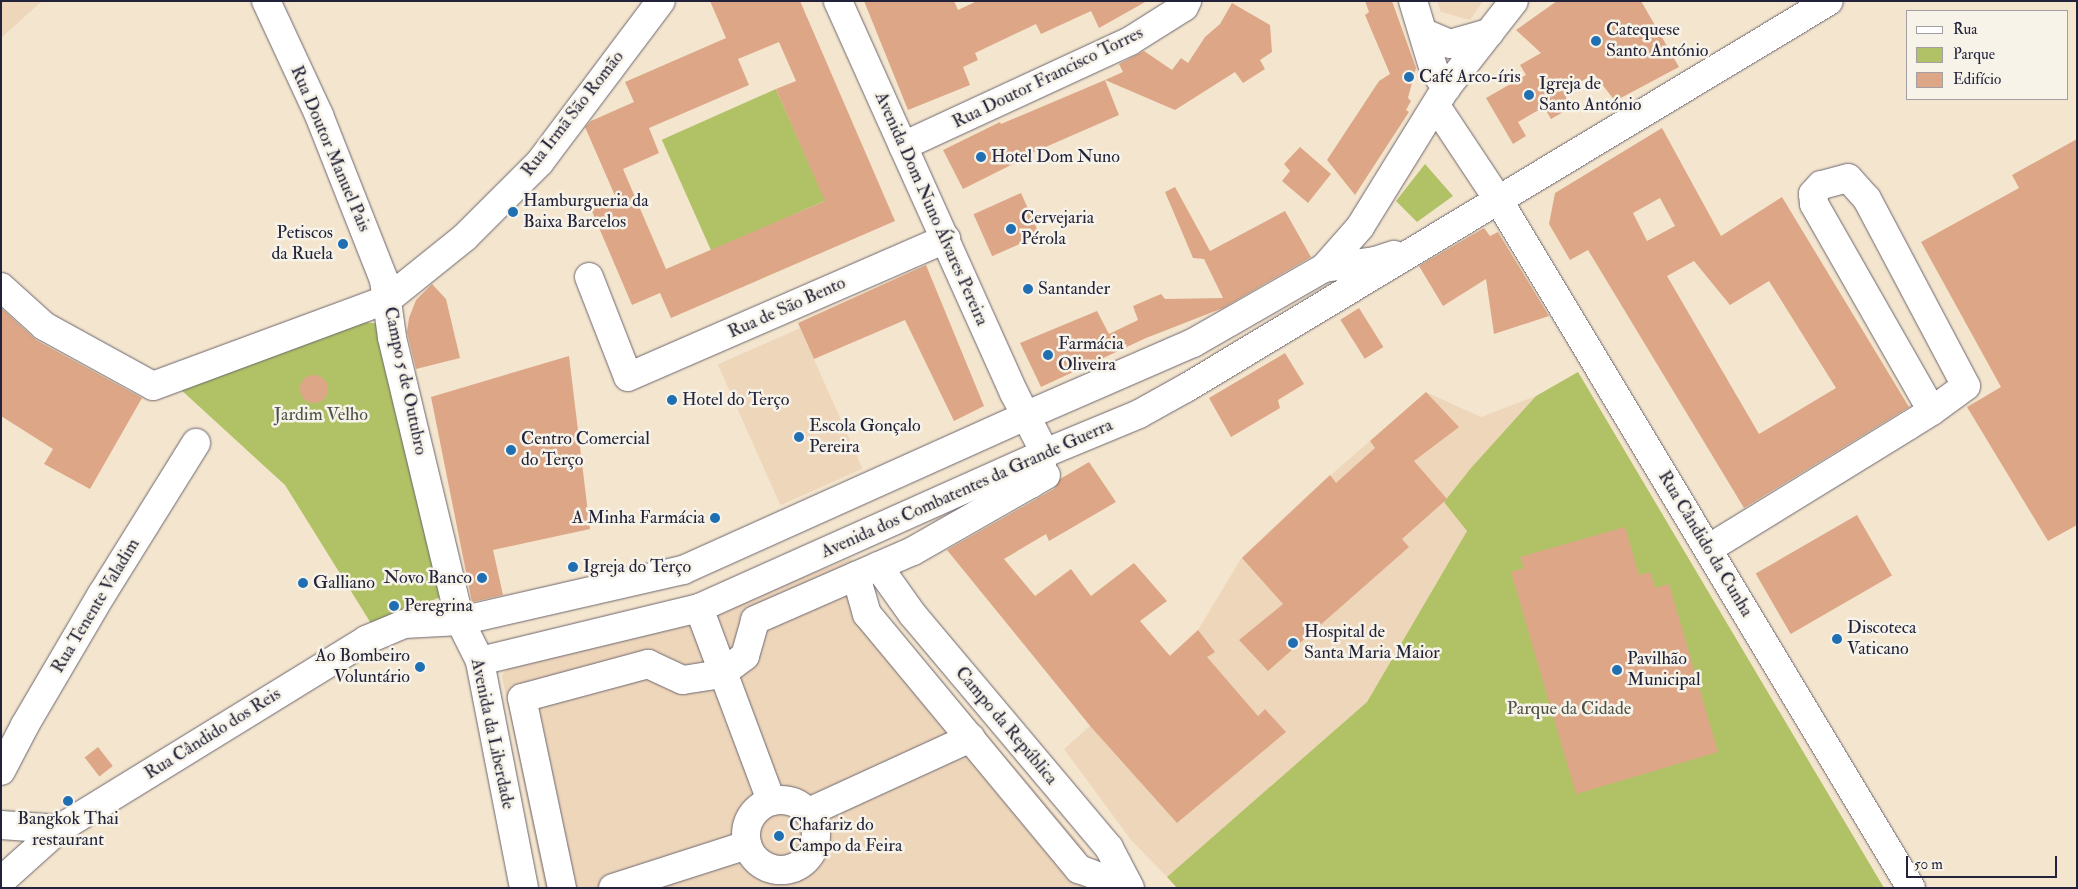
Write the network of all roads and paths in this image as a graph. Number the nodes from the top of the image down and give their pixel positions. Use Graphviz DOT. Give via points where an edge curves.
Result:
graph roads {
  1 [pos="266,1"];
  2 [pos="661,1"];
  3 [pos="838,1"];
  4 [pos="1187,1"];
  5 [pos="1413,1"];
  6 [pos="1829,1"];
  7 [pos="1514,3"];
  8 [pos="1424,33"];
  9 [pos="1489,33"];
  10 [pos="1441,97"];
  11 [pos="902,146"];
  12 [pos="1499,201"];
  13 [pos="946,238"];
  14 [pos="1424,245"];
  15 [pos="1324,268"];
  16 [pos="589,277"];
  17 [pos="1,287"];
  18 [pos="388,298"];
  19 [pos="1193,343"];
  20 [pos="1164,356"];
  21 [pos="1210,374"];
  22 [pos="1186,388"];
  23 [pos="1932,411"];
  24 [pos="1139,414"];
  25 [pos="1025,416"];
  26 [pos="196,444"];
  27 [pos="1045,453"];
  28 [pos="1031,484"];
  29 [pos="1708,549"];
  30 [pos="698,563"];
  31 [pos="867,571"];
  32 [pos="670,573"];
  33 [pos="697,608"];
  34 [pos="460,620"];
  35 [pos="480,661"];
  36 [pos="721,674"];
  37 [pos="971,738"];
  38 [pos="1,772"];
  39 [pos="771,801"];
  40 [pos="809,812"];
  41 [pos="1,825"];
  42 [pos="60,829"];
  43 [pos="746,846"];
  44 [pos="795,878"];
  45 [pos="1,880"];
  46 [pos="524,888"];
  47 [pos="562,888"];
  48 [pos="613,888"];
  49 [pos="1129,888"];
  50 [pos="1911,888"];
  1 -- 18 [label="street, Rua Doutor Manuel Pais" via="319,116 384,280"];
  2 -- 18 [label="street, Rua Irmã São Romão" via="540,162 465,237"];
  3 -- 11 [label="street, Avenida Dom Nuno Álvares Pereira"];
  4 -- 11 [label="street, Rua Doutor Francisco Torres" via="1184,7 1130,41"];
  5 -- 8 [label="street, Rua Cândido da Cunha"];
  6 -- 12 [label="street, Avenida dos Combatentes da Grande Guerra"];
  7 -- 9 [label="street"];
  8 -- 9 [label="street" via="1450,44"];
  8 -- 10 [label="street, Rua Cândido da Cunha"];
  9 -- 10 [label="street"];
  10 -- 12 [label="street, Rua Cândido da Cunha"];
  10 -- 15 [label="street" via="1360,227"];
  11 -- 13 [label="street, Avenida Dom Nuno Álvares Pereira"];
  12 -- 14 [label="street, Avenida dos Combatentes da Grande Guerra"];
  12 -- 29 [label="street, Rua Cândido da Cunha"];
  13 -- 16 [label="street, Rua de São Bento" via="628,377"];
  13 -- 25 [label="street, Avenida Dom Nuno Álvares Pereira"];
  14 -- 15 [label="street, Avenida dos Combatentes da Grande Guerra" via="1375,261"];
  14 -- 21 [label="street, Avenida dos Combatentes da Grande Guerra"];
  15 -- 19 [label="street, Avenida dos Combatentes da Grande Guerra"];
  17 -- 18 [label="street, Campo 5 de Outubro" via="44,326 153,386"];
  18 -- 34 [label="street, Campo 5 de Outubro" via="392,336"];
  19 -- 20 [label="street, Avenida dos Combatentes da Grande Guerra"];
  19 -- 21 [label="street" via="1204,355"];
  20 -- 22 [label="street" via="1170,374"];
  20 -- 25 [label="street, Avenida dos Combatentes da Grande Guerra"];
  21 -- 22 [label="street, Avenida dos Combatentes da Grande Guerra"];
  22 -- 24 [label="street, Avenida dos Combatentes da Grande Guerra"];
  23 -- 23 [label="street" via="1966,386 1867,199 1848,178 1821,185 1813,194 1814,204"];
  23 -- 29 [label="street"];
  24 -- 27 [label="street, Avenida dos Combatentes da Grande Guerra"];
  24 -- 28 [label="street"];
  25 -- 27 [label="street, Avenida Dom Nuno Álvares Pereira"];
  25 -- 30 [label="street, Avenida dos Combatentes da Grande Guerra"];
  26 -- 38 [label="street, Rua Tenente Valadim" via="102,594"];
  27 -- 28 [label="street"];
  27 -- 33 [label="street, Avenida dos Combatentes da Grande Guerra"];
  28 -- 31 [label="street" via="913,551"];
  29 -- 50 [label="street, Rua Cândido da Cunha"];
  30 -- 32 [label="street, Avenida dos Combatentes da Grande Guerra"];
  30 -- 33 [label="street" via="709,580"];
  31 -- 36 [label="street" via="755,620 745,656"];
  31 -- 37 [label="street" via="867,614"];
  31 -- 49 [label="street, Campo da República" via="913,615 1109,848"];
  32 -- 33 [label="street" via="671,594"];
  32 -- 34 [label="street, Avenida dos Combatentes da Grande Guerra"];
  33 -- 35 [label="street, Avenida dos Combatentes da Grande Guerra"];
  33 -- 36 [label="street"];
  34 -- 35 [label="street, Avenida da Liberdade"];
  34 -- 42 [label="street, Rua Cândido dos Reis" via="404,624 366,640"];
  35 -- 46 [label="street, Avenida da Liberdade"];
  36 -- 39 [label="street"];
  36 -- 47 [label="street" via="682,680 648,664 522,698"];
  37 -- 40 [label="street"];
  37 -- 49 [label="street" via="1079,868"];
  39 -- 40 [label="street" via="785,799 798,803"];
  39 -- 43 [label="street" via="758,807 750,818 745,832"];
  40 -- 44 [label="street" via="816,825 817,839"];
  41 -- 42 [label="street"];
  42 -- 45 [label="street, Rua Cândido dos Reis"];
  43 -- 44 [label="street" via="753,858 764,866"];
  43 -- 48 [label="street"];
}
